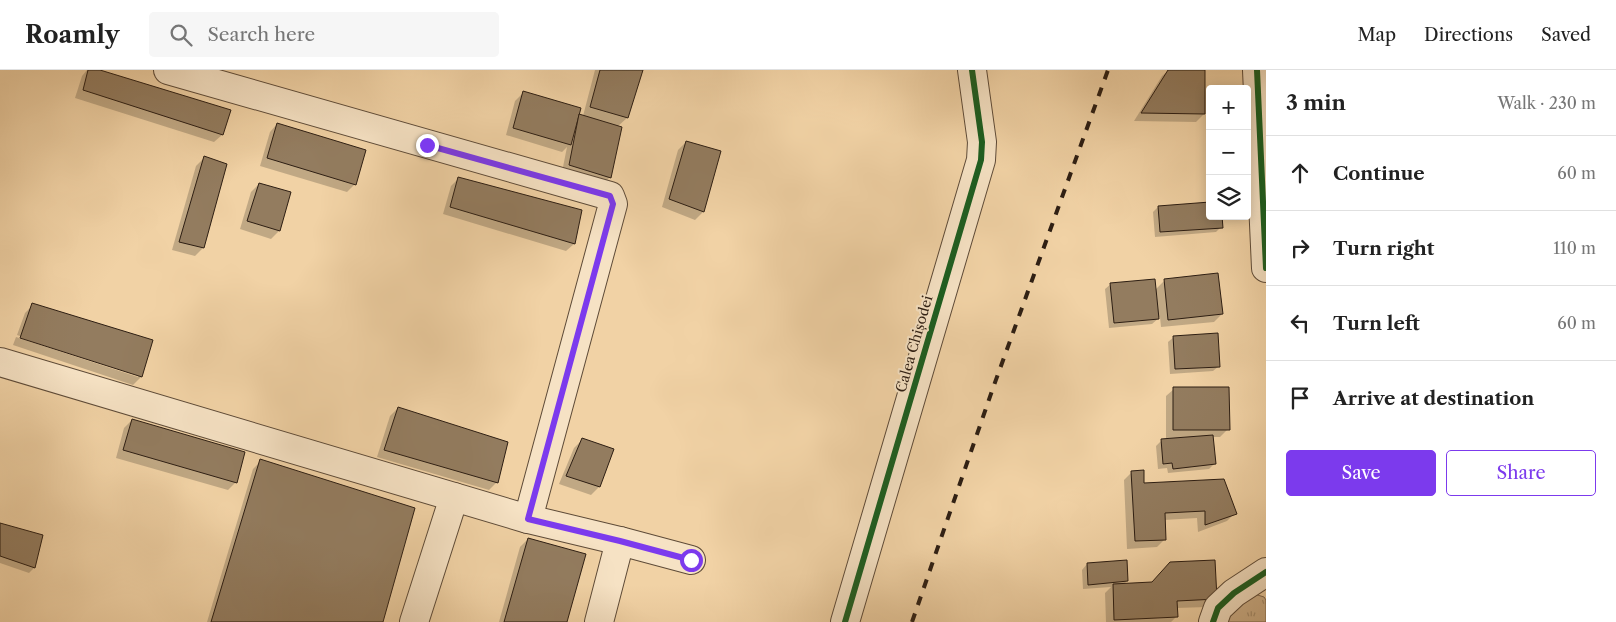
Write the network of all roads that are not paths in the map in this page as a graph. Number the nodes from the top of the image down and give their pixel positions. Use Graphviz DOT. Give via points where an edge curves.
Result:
graph roads {
  1 [pos="168,70"];
  2 [pos="972,70"];
  3 [pos="1257,70"];
  4 [pos="1266,268"];
  5 [pos="0,362"];
  6 [pos="454,497"];
  7 [pos="528,519"];
  8 [pos="620,541"];
  9 [pos="691,560"];
  10 [pos="1266,573"];
  11 [pos="414,622"];
  12 [pos="599,622"];
  13 [pos="845,622"];
  14 [pos="1212,622"];
  1 -- 7 [label="street" via="610,196 613,204"];
  2 -- 13 [label="street, Calea Chișodei" via="982,142 981,160"];
  3 -- 4 [label="street"];
  5 -- 6 [label="street"];
  6 -- 7 [label="street"];
  6 -- 11 [label="street"];
  7 -- 8 [label="street"];
  8 -- 9 [label="street"];
  8 -- 12 [label="street"];
  10 -- 14 [label="street" via="1234,593 1218,608"];
}
